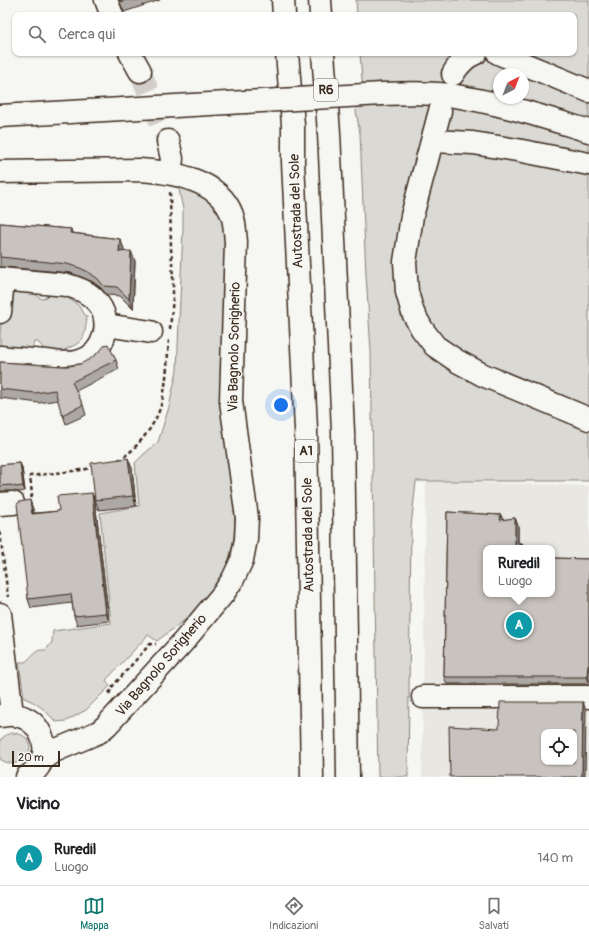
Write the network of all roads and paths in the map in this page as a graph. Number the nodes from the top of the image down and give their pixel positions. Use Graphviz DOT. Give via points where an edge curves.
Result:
graph roads {
  1 [pos="106,0"];
  2 [pos="283,0"];
  3 [pos="320,0"];
  4 [pos="111,12"];
  5 [pos="284,12"];
  6 [pos="321,12"];
  7 [pos="287,56"];
  8 [pos="323,56"];
  9 [pos="469,56"];
  10 [pos="505,56"];
  11 [pos="453,74"];
  12 [pos="589,91"];
  13 [pos="440,111"];
  14 [pos="0,116"];
  15 [pos="589,131"];
  16 [pos="168,141"];
  17 [pos="433,141"];
  18 [pos="589,164"];
  19 [pos="0,172"];
  20 [pos="170,173"];
  21 [pos="2,279"];
  22 [pos="0,312"];
  23 [pos="106,325"];
  24 [pos="151,332"];
  25 [pos="0,357"];
  26 [pos="589,420"];
  27 [pos="115,461"];
  28 [pos="96,467"];
  29 [pos="6,504"];
  30 [pos="0,614"];
  31 [pos="183,642"];
  32 [pos="423,697"];
  33 [pos="589,697"];
  34 [pos="107,698"];
  35 [pos="6,716"];
  36 [pos="40,732"];
  37 [pos="65,746"];
  38 [pos="42,759"];
  39 [pos="27,777"];
  40 [pos="312,777"];
  41 [pos="348,777"];
  1 -- 4 [label="main road"];
  2 -- 5 [label="main road"];
  3 -- 6 [label="main road"];
  7 -- 40 [label="main road, Autostrada del Sole / A1" via="293,125 306,429"];
  8 -- 41 [label="main road, R6" via="329,126 343,431"];
  9 -- 11 [label="main road" via="464,58"];
  10 -- 12 [label="main road"];
  13 -- 17 [label="main road"];
  14 -- 15 [label="main road, bridge" via="406,92 468,98"];
  16 -- 20 [label="main road" via="172,159"];
  17 -- 18 [label="main road" via="473,143"];
  17 -- 26 [label="main road" via="412,216 405,262 407,292 422,329 435,346 457,361 483,375"];
  19 -- 20 [label="main road, Via Bagnolo Sorigherio" via="140,170"];
  20 -- 27 [label="path" via="173,298 165,388 161,406 145,435 135,447"];
  20 -- 31 [label="main road, Via Bagnolo Sorigherio" via="211,188 227,204 232,214 236,242 231,401 247,518 242,560 233,579"];
  21 -- 22 [label="main road"];
  21 -- 23 [label="main road" via="75,287 97,301 104,312"];
  23 -- 24 [label="main road"];
  23 -- 25 [label="main road" via="102,343 93,354 82,361 68,363"];
  28 -- 29 [label="path" via="30,476 30,500"];
  30 -- 35 [label="main road"];
  31 -- 34 [label="path" via="150,644 112,688"];
  31 -- 37 [label="main road, Via Bagnolo Sorigherio" via="108,726 90,737"];
  32 -- 33 [label="main road"];
  35 -- 36 [label="main road" via="23,717 33,723"];
  36 -- 37 [label="main road"];
  36 -- 38 [label="main road" via="44,750"];
  37 -- 38 [label="main road, Via Bagnolo Sorigherio"];
  38 -- 39 [label="main road" via="34,772"];
}
